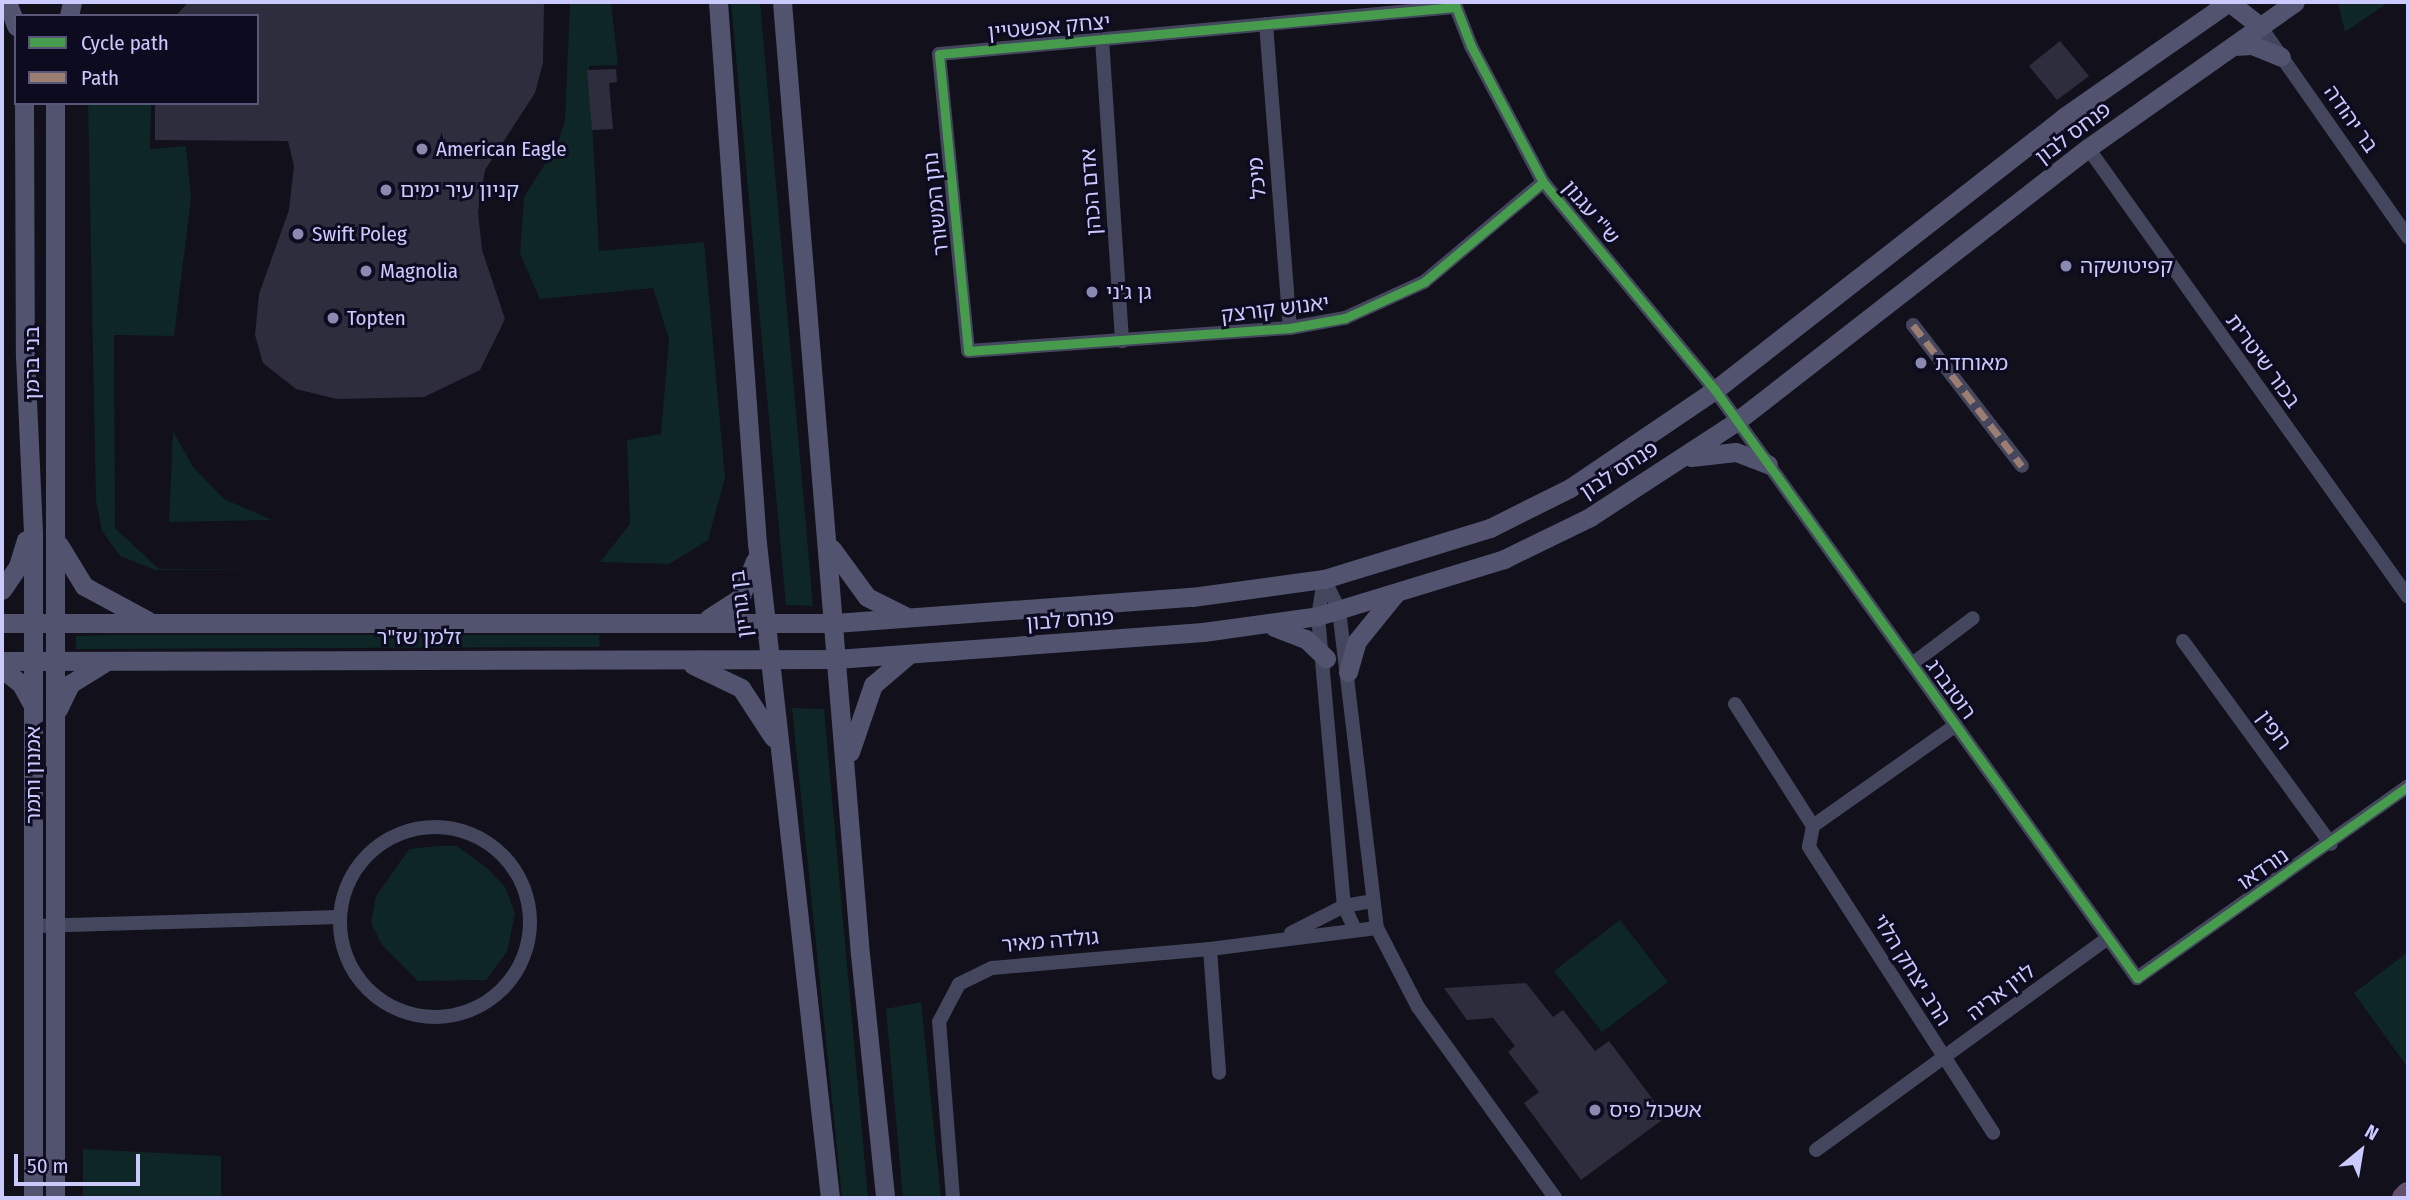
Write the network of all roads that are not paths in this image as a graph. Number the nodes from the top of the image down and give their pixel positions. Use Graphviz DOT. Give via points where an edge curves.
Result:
graph roads {
  1 [pos="718,2"];
  2 [pos="782,2"];
  3 [pos="2229,2"];
  4 [pos="2249,2"];
  5 [pos="2295,2"];
  6 [pos="1455,4"];
  7 [pos="1266,24"];
  8 [pos="2260,26"];
  9 [pos="1101,39"];
  10 [pos="2234,46"];
  11 [pos="939,54"];
  12 [pos="2281,57"];
  13 [pos="24,105"];
  14 [pos="55,105"];
  15 [pos="2088,148"];
  16 [pos="1543,182"];
  17 [pos="2408,236"];
  18 [pos="1913,325"];
  19 [pos="1290,328"];
  20 [pos="1122,341"];
  21 [pos="968,351"];
  22 [pos="1716,390"];
  23 [pos="1737,421"];
  24 [pos="1768,464"];
  25 [pos="2022,466"];
  26 [pos="1664,468"];
  27 [pos="30,479"];
  28 [pos="55,536"];
  29 [pos="757,543"];
  30 [pos="830,545"];
  31 [pos="1324,579"];
  32 [pos="2,590"];
  33 [pos="1398,592"];
  34 [pos="2408,597"];
  35 [pos="1339,610"];
  36 [pos="1318,616"];
  37 [pos="1973,618"];
  38 [pos="913,619"];
  39 [pos="697,622"];
  40 [pos="767,622"];
  41 [pos="2,623"];
  42 [pos="33,623"];
  43 [pos="55,623"];
  44 [pos="154,623"];
  45 [pos="835,623"];
  46 [pos="1269,625"];
  47 [pos="2183,641"];
  48 [pos="909,655"];
  49 [pos="1326,658"];
  50 [pos="675,659"];
  51 [pos="770,659"];
  52 [pos="836,659"];
  53 [pos="113,660"];
  54 [pos="2,661"];
  55 [pos="33,661"];
  56 [pos="55,661"];
  57 [pos="1912,664"];
  58 [pos="2,670"];
  59 [pos="1348,672"];
  60 [pos="1735,704"];
  61 [pos="33,709"];
  62 [pos="56,717"];
  63 [pos="1351,724"];
  64 [pos="1955,725"];
  65 [pos="1330,727"];
  66 [pos="778,747"];
  67 [pos="846,777"];
  68 [pos="2408,786"];
  69 [pos="1813,825"];
  70 [pos="2331,844"];
  71 [pos="1371,901"];
  72 [pos="1344,906"];
  73 [pos="338,917"];
  74 [pos="34,926"];
  75 [pos="57,926"];
  76 [pos="1377,928"];
  77 [pos="1355,930"];
  78 [pos="1284,937"];
  79 [pos="2108,938"];
  80 [pos="1210,949"];
  81 [pos="2137,978"];
  82 [pos="1944,1060"];
  83 [pos="1220,1073"];
  84 [pos="1993,1132"];
  85 [pos="1816,1150"];
  86 [pos="2408,1194"];
  87 [pos="33,1198"];
  88 [pos="55,1198"];
  89 [pos="830,1198"];
  90 [pos="886,1198"];
  91 [pos="953,1198"];
  92 [pos="1555,1198"];
  93 [pos="2404,1198"];
  1 -- 29 [label="main road, בן גוריון"];
  2 -- 30 [label="main road"];
  3 -- 8 [label="main road"];
  3 -- 22 [label="main road, פנחס לבון" via="2064,117"];
  4 -- 8 [label="main road"];
  5 -- 8 [label="main road, פנחס לבון"];
  6 -- 7 [label="street, יצחק אפשטיין"];
  6 -- 16 [label="street, ש\"י עגנון"];
  7 -- 9 [label="street, יצחק אפשטיין"];
  7 -- 19 [label="street, מיכל"];
  8 -- 10 [label="main road, פנחס לבון"];
  8 -- 12 [label="street, בר יהודה"];
  9 -- 11 [label="street, יצחק אפשטיין"];
  9 -- 20 [label="street, אדם הכהן"];
  10 -- 12 [label="main road" via="2252,45"];
  10 -- 15 [label="main road, פנחס לבון"];
  11 -- 21 [label="street, נתן המשורר"];
  12 -- 17 [label="street, בר יהודה"];
  13 -- 27 [label="main road, בני ברמן"];
  14 -- 28 [label="main road, בני ברמן"];
  15 -- 23 [label="main road, פנחס לבון"];
  15 -- 34 [label="street, בכור שיטרית"];
  16 -- 19 [label="street, יאנוש קורצק" via="1424,282 1345,318"];
  16 -- 22 [label="street, ש\"י עגנון"];
  18 -- 25 [label="street"];
  19 -- 20 [label="street, יאנוש קורצק"];
  20 -- 21 [label="street, יאנוש קורצק"];
  22 -- 23 [label="street, ש\"י עגנון"];
  22 -- 31 [label="main road, פנחס לבון" via="1570,488 1490,528"];
  23 -- 24 [label="street, רוטנברג"];
  23 -- 26 [label="main road, פנחס לבון"];
  24 -- 26 [label="main road" via="1744,454 1717,452"];
  24 -- 57 [label="street, רוטנברג"];
  26 -- 33 [label="main road, פנחס לבון" via="1590,517 1504,559"];
  27 -- 32 [label="main road" via="23,553"];
  27 -- 42 [label="main road, בני ברמן"];
  28 -- 43 [label="main road, בני ברמן"];
  28 -- 44 [label="main road" via="84,586"];
  29 -- 39 [label="main road" via="754,571 740,598 721,615"];
  29 -- 40 [label="main road, בן גוריון"];
  30 -- 38 [label="main road" via="867,597"];
  30 -- 45 [label="main road"];
  31 -- 35 [label="street"];
  31 -- 36 [label="street"];
  31 -- 38 [label="main road, פנחס לבון" via="1192,597"];
  33 -- 35 [label="main road, פנחס לבון"];
  33 -- 59 [label="main road" via="1357,641"];
  35 -- 36 [label="main road, פנחס לבון"];
  35 -- 59 [label="street"];
  36 -- 46 [label="main road, פנחס לבון"];
  36 -- 49 [label="street"];
  37 -- 57 [label="street"];
  38 -- 45 [label="main road, פנחס לבון"];
  39 -- 40 [label="main road, זלמן שז\"ר"];
  39 -- 44 [label="main road, זלמן שז\"ר"];
  40 -- 45 [label="main road, זלמן שז\"ר"];
  40 -- 51 [label="main road, בן גוריון"];
  41 -- 42 [label="main road, זלמן שז\"ר"];
  42 -- 43 [label="main road, זלמן שז\"ר"];
  42 -- 55 [label="main road, אמנון ותמר"];
  43 -- 44 [label="main road, זלמן שז\"ר"];
  43 -- 56 [label="main road, אמנון ותמר"];
  45 -- 52 [label="main road"];
  46 -- 48 [label="main road, פנחס לבון"];
  46 -- 49 [label="main road" via="1296,633"];
  47 -- 70 [label="street, רופין"];
  48 -- 52 [label="main road, פנחס לבון"];
  48 -- 67 [label="main road" via="884,671 862,706"];
  49 -- 65 [label="street"];
  50 -- 51 [label="main road, זלמן שז\"ר"];
  50 -- 53 [label="main road, זלמן שז\"ר"];
  50 -- 66 [label="main road" via="741,688"];
  51 -- 52 [label="main road, זלמן שז\"ר"];
  51 -- 66 [label="main road, בן גוריון"];
  52 -- 67 [label="main road"];
  53 -- 56 [label="main road, זלמן שז\"ר"];
  53 -- 62 [label="main road" via="80,674"];
  54 -- 55 [label="main road, זלמן שז\"ר"];
  55 -- 56 [label="main road, זלמן שז\"ר"];
  55 -- 61 [label="main road, אמנון ותמר"];
  56 -- 62 [label="main road, אמנון ותמר"];
  57 -- 64 [label="street, רוטנברג"];
  58 -- 61 [label="main road" via="21,684"];
  59 -- 63 [label="street"];
  60 -- 69 [label="street, הרב יצחק הלוי"];
  61 -- 74 [label="main road, אמנון ותמר"];
  62 -- 75 [label="main road, אמנון ותמר"];
  63 -- 65 [label="street"];
  63 -- 71 [label="street"];
  64 -- 69 [label="street"];
  64 -- 79 [label="street, רוטנברג"];
  65 -- 72 [label="street"];
  66 -- 89 [label="main road, בן גוריון"];
  67 -- 90 [label="main road"];
  68 -- 70 [label="street, נורדאו"];
  69 -- 82 [label="street, הרב יצחק הלוי" via="1809,847"];
  70 -- 81 [label="street, נורדאו"];
  71 -- 72 [label="street, גולדה מאיר"];
  71 -- 76 [label="street"];
  72 -- 77 [label="street"];
  72 -- 78 [label="street, גולדה מאיר"];
  73 -- 73 [label="street" via="341,943 367,990 395,1009 424,1017 457,1016 496,997 526,956 532,924 523,881 503,854 480,837 449,827 411,829 381,842 346,884"];
  73 -- 75 [label="street"];
  74 -- 75 [label="street"];
  74 -- 87 [label="main road, אמנון ותמר"];
  75 -- 88 [label="main road, אמנון ותמר"];
  76 -- 77 [label="street, גולדה מאיר"];
  76 -- 92 [label="street" via="1418,1007"];
  77 -- 78 [label="street, גולדה מאיר"];
  78 -- 80 [label="street, גולדה מאיר"];
  79 -- 81 [label="street, רוטנברג"];
  79 -- 82 [label="street, לוין אריה"];
  80 -- 83 [label="street"];
  80 -- 91 [label="street, גולדה מאיר" via="992,968 959,984 939,1022"];
  82 -- 84 [label="street, הרב יצחק הלוי"];
  82 -- 85 [label="street, לוין אריה"];
  86 -- 93 [label="highway"];
}
